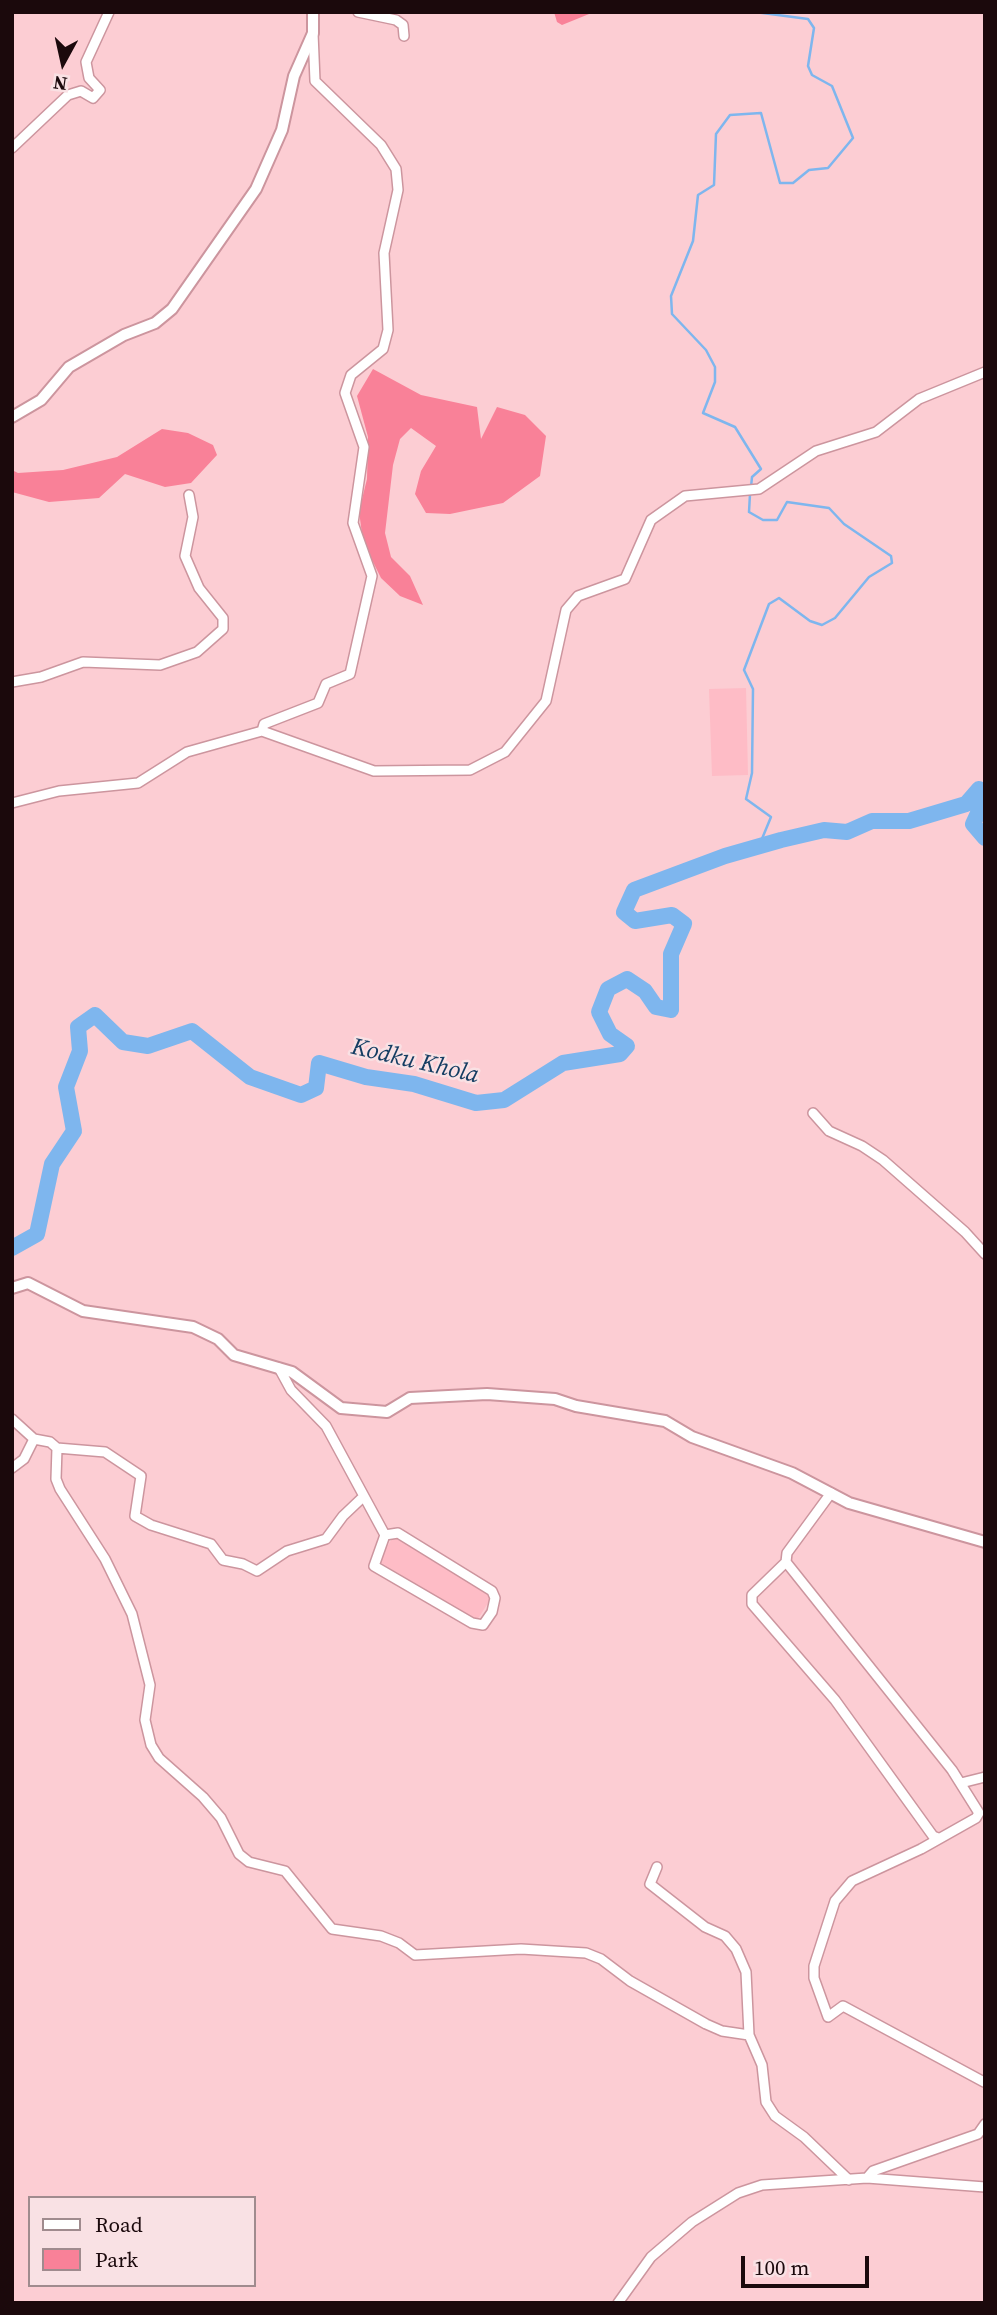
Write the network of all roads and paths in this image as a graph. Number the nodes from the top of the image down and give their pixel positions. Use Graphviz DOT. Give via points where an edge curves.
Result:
graph roads {
  1 [pos="109,12"];
  2 [pos="313,12"];
  3 [pos="358,12"];
  4 [pos="313,33"];
  5 [pos="404,36"];
  6 [pos="12,148"];
  7 [pos="985,372"];
  8 [pos="12,416"];
  9 [pos="189,495"];
  10 [pos="12,682"];
  11 [pos="262,731"];
  12 [pos="12,803"];
  13 [pos="813,1113"];
  14 [pos="985,1254"];
  15 [pos="12,1287"];
  16 [pos="279,1368"];
  17 [pos="12,1419"];
  18 [pos="34,1439"];
  19 [pos="57,1448"];
  20 [pos="12,1468"];
  21 [pos="831,1493"];
  22 [pos="363,1497"];
  23 [pos="385,1535"];
  24 [pos="985,1542"];
  25 [pos="786,1562"];
  26 [pos="985,1777"];
  27 [pos="961,1783"];
  28 [pos="938,1838"];
  29 [pos="657,1867"];
  30 [pos="749,2035"];
  31 [pos="985,2083"];
  32 [pos="985,2124"];
  33 [pos="867,2178"];
  34 [pos="849,2180"];
  35 [pos="985,2187"];
  36 [pos="618,2302"];
  1 -- 6 [label="street" via="86,62 89,78 100,90 93,98 81,91 68,95"];
  2 -- 4 [label="street"];
  3 -- 5 [label="street" via="396,20 403,25"];
  4 -- 8 [label="street" via="257,190 172,309 155,323 124,335 69,368 41,400"];
  4 -- 11 [label="street" via="315,81 381,145 396,169 398,190 384,253 388,330 383,349 351,375 345,393 364,447 353,523 372,576 350,674 326,684 318,704 264,724"];
  7 -- 11 [label="street" via="919,399 876,432 816,451 759,489 685,496 651,520 625,579 578,596 566,610 546,701 505,752 470,770 374,772"];
  9 -- 10 [label="street" via="193,517 185,556 199,588 223,618 223,629 197,652 160,665 83,662"];
  11 -- 12 [label="street" via="187,752 138,783 59,791"];
  13 -- 14 [label="street" via="829,1131 883,1160"];
  15 -- 16 [label="street" via="28,1283 83,1311 192,1327 218,1339 234,1355"];
  16 -- 21 [label="street" via="292,1371 341,1408 387,1412 410,1398 487,1394 555,1399 665,1421 692,1437 792,1473"];
  16 -- 22 [label="street" via="292,1390 326,1426"];
  17 -- 18 [label="street"];
  18 -- 19 [label="street"];
  18 -- 20 [label="street" via="24,1459"];
  19 -- 22 [label="street" via="105,1451 141,1476 135,1516 211,1544 223,1560 257,1571 287,1551 326,1539"];
  19 -- 30 [label="street" via="60,1489 105,1559 132,1614 150,1685 145,1720 151,1745 221,1818 239,1854 249,1862 285,1871 332,1929 381,1936 415,1955 521,1949 586,1953 706,2024"];
  21 -- 24 [label="street" via="849,1503"];
  21 -- 25 [label="street" via="787,1553"];
  22 -- 23 [label="street"];
  23 -- 23 [label="street" via="398,1533 492,1591 492,1612 483,1625 374,1566"];
  25 -- 27 [label="street"];
  25 -- 28 [label="street" via="751,1595 752,1604 835,1700"];
  26 -- 27 [label="street"];
  27 -- 28 [label="street" via="979,1813"];
  28 -- 31 [label="street" via="900,1861 852,1881 835,1901 814,1978 828,2017 843,2006"];
  29 -- 30 [label="street" via="650,1884 736,1949 746,1972"];
  30 -- 34 [label="street" via="762,2065 766,2102 775,2116"];
  32 -- 33 [label="street" via="978,2134 873,2171"];
  33 -- 34 [label="street"];
  33 -- 35 [label="street"];
  34 -- 36 [label="street" via="762,2185 738,2193 692,2222 651,2257"];
}
